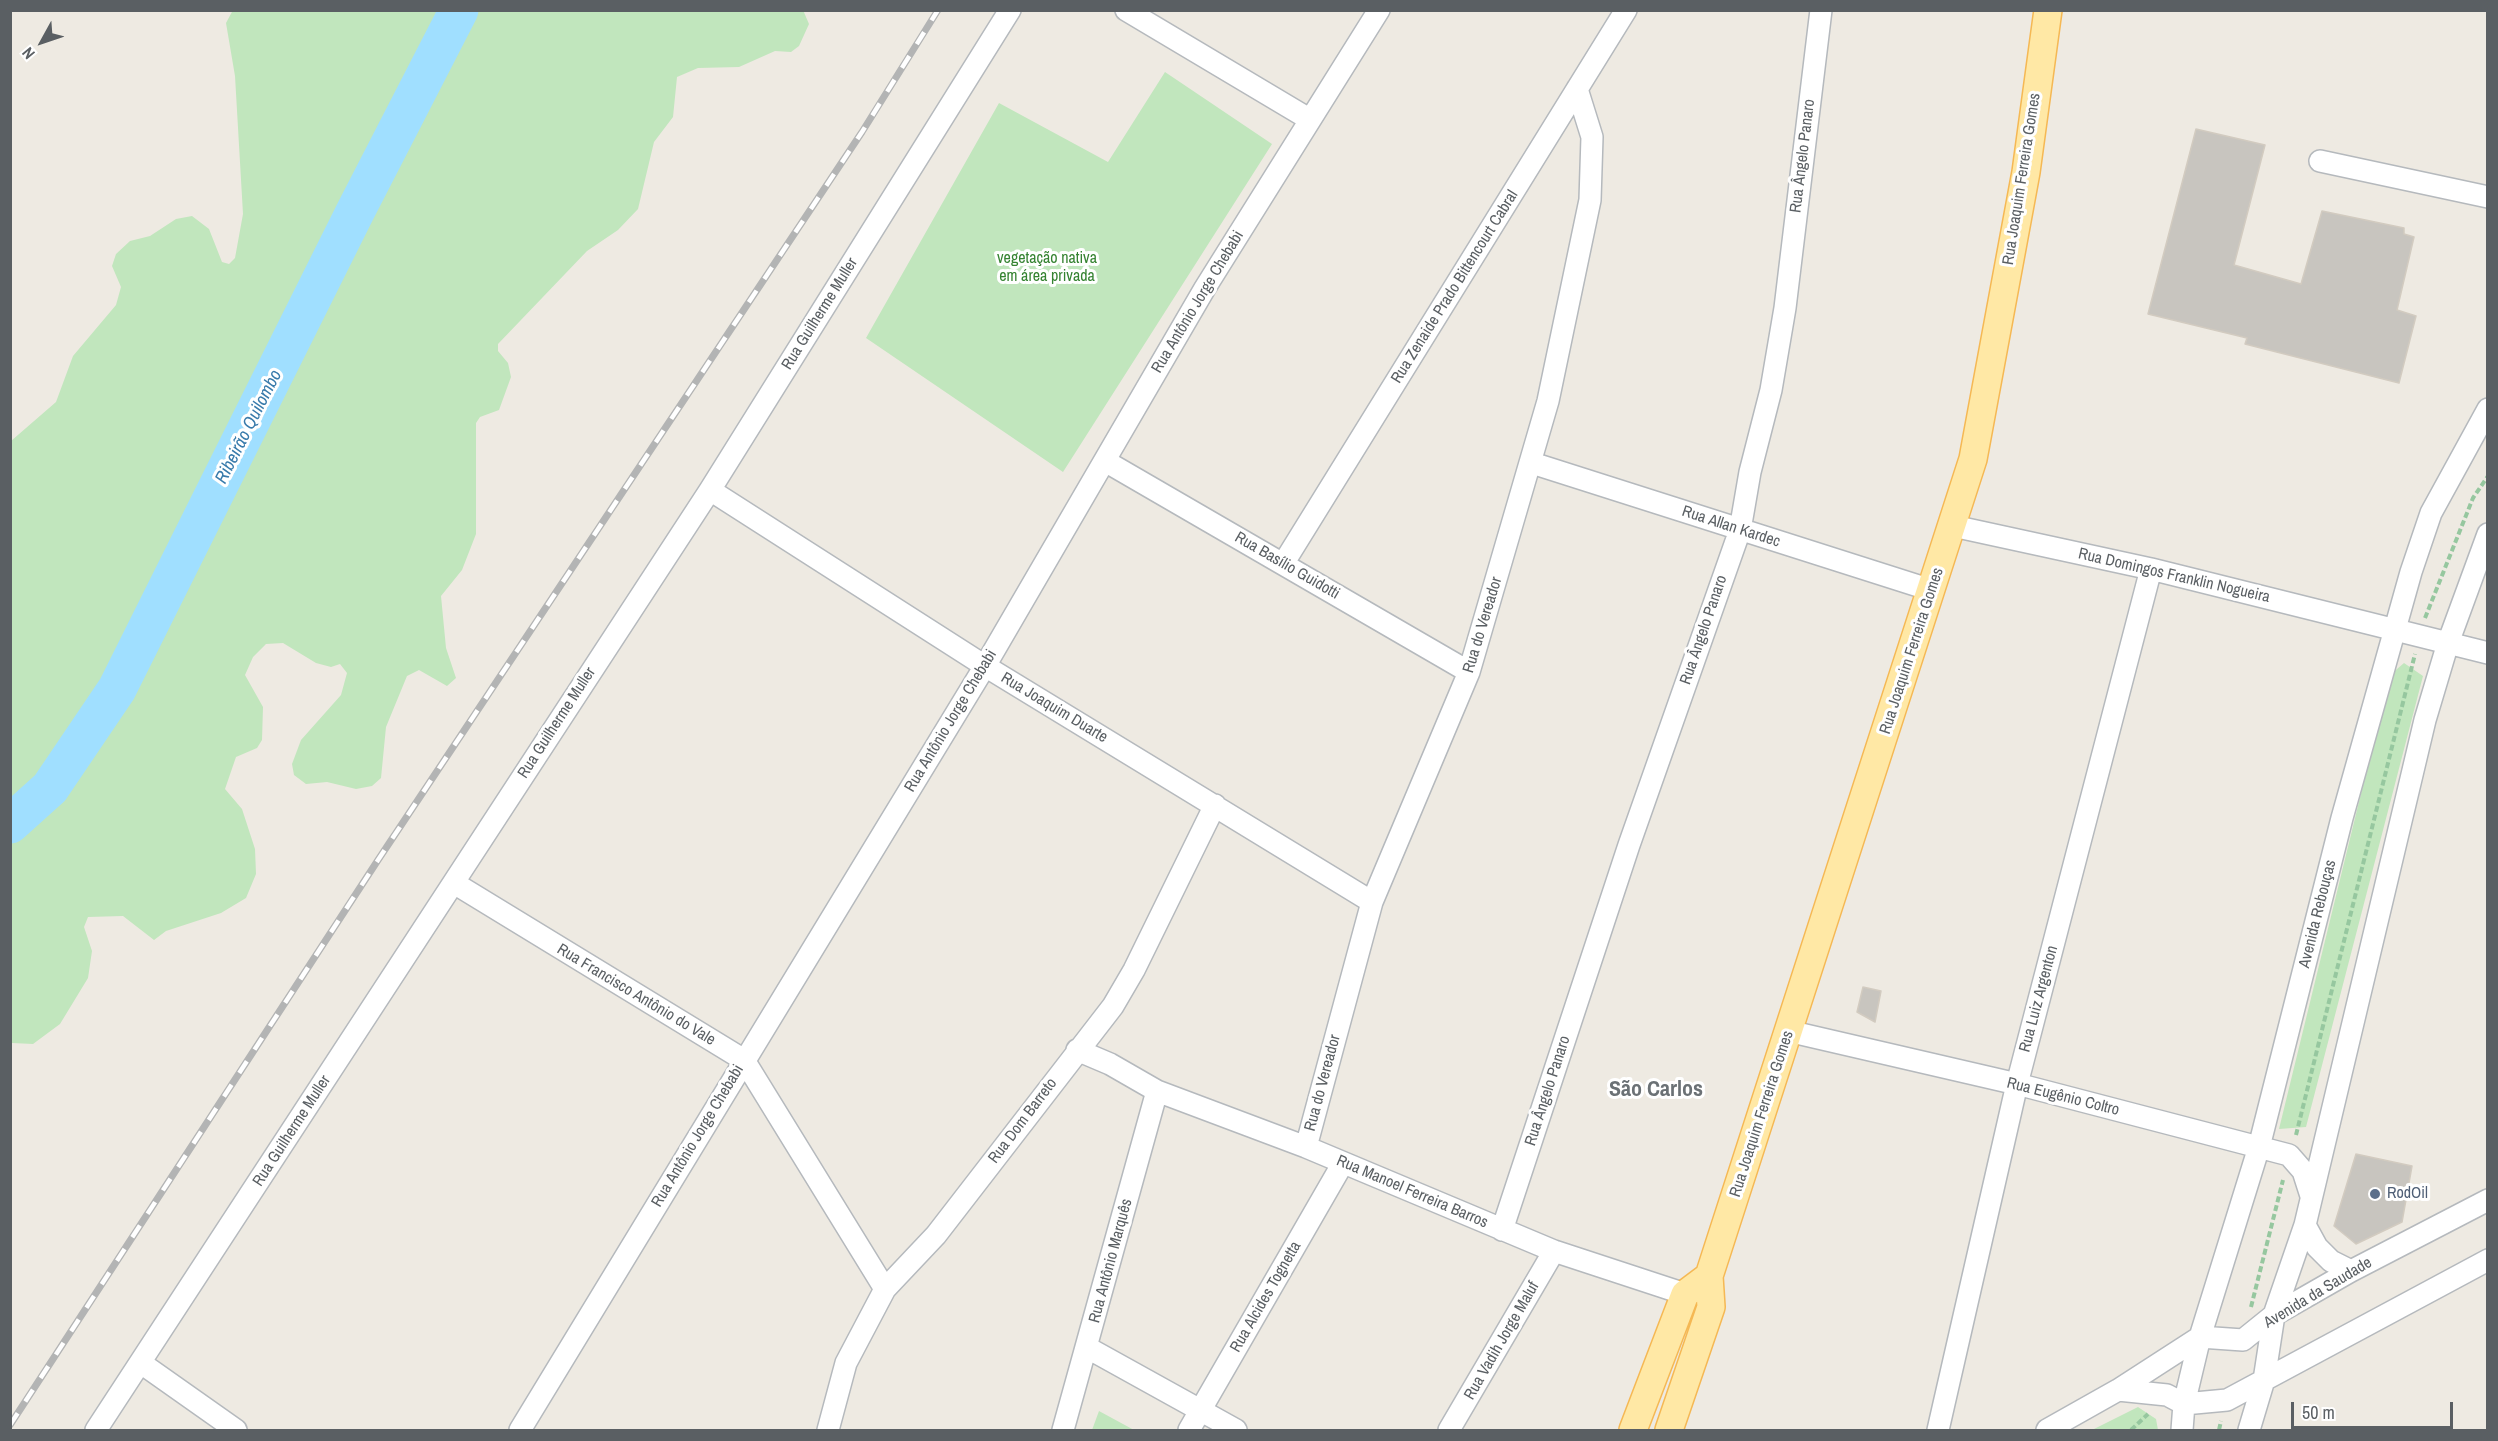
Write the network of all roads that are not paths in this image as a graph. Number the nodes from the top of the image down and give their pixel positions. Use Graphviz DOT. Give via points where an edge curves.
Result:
graph roads {
  1 [pos="1010,10"];
  2 [pos="1126,10"];
  3 [pos="1379,10"];
  4 [pos="1626,10"];
  5 [pos="1821,10"];
  6 [pos="2048,10"];
  7 [pos="1577,89"];
  8 [pos="1310,119"];
  9 [pos="2320,162"];
  10 [pos="2487,197"];
  11 [pos="2487,409"];
  12 [pos="1105,460"];
  13 [pos="1532,463"];
  14 [pos="710,490"];
  15 [pos="1953,526"];
  16 [pos="1740,530"];
  17 [pos="2487,534"];
  18 [pos="1283,564"];
  19 [pos="2151,569"];
  20 [pos="1931,590"];
  21 [pos="2394,629"];
  22 [pos="2448,643"];
  23 [pos="2487,653"];
  24 [pos="985,666"];
  25 [pos="1469,672"];
  26 [pos="1215,805"];
  27 [pos="454,883"];
  28 [pos="1372,902"];
  29 [pos="1788,1031"];
  30 [pos="1077,1050"];
  31 [pos="744,1060"];
  32 [pos="2017,1084"];
  33 [pos="1157,1091"];
  34 [pos="1306,1147"];
  35 [pos="2259,1147"];
  36 [pos="1343,1163"];
  37 [pos="2312,1197"];
  38 [pos="2487,1200"];
  39 [pos="2305,1224"];
  40 [pos="1502,1230"];
  41 [pos="1554,1251"];
  42 [pos="2487,1260"];
  43 [pos="2351,1271"];
  44 [pos="1709,1276"];
  45 [pos="885,1289"];
  46 [pos="1685,1294"];
  47 [pos="2274,1315"];
  48 [pos="2200,1337"];
  49 [pos="1088,1348"];
  50 [pos="141,1363"];
  51 [pos="2264,1380"];
  52 [pos="2118,1390"];
  53 [pos="2184,1404"];
  54 [pos="1200,1411"];
  55 [pos="96,1431"];
  56 [pos="236,1431"];
  57 [pos="520,1431"];
  58 [pos="828,1431"];
  59 [pos="1063,1431"];
  60 [pos="1189,1431"];
  61 [pos="1236,1431"];
  62 [pos="1449,1431"];
  63 [pos="1633,1431"];
  64 [pos="1669,1431"];
  65 [pos="1938,1431"];
  66 [pos="2047,1431"];
  67 [pos="2182,1431"];
  68 [pos="2249,1431"];
  1 -- 14 [label="street, Rua Guilherme Muller"];
  2 -- 8 [label="street"];
  3 -- 8 [label="street, Rua Antônio Jorge Chebabi"];
  4 -- 7 [label="street, Rua Zenaide Prado Bittencourt Cabral"];
  5 -- 16 [label="street, Rua Ângelo Panaro" via="1785,309"];
  6 -- 15 [label="main road, Rua Joaquim Ferreira Gomes" via="2026,172 1973,459"];
  7 -- 13 [label="street, Rua do Vereador" via="1592,137 1590,200"];
  7 -- 18 [label="street, Rua Zenaide Prado Bittencourt Cabral"];
  8 -- 12 [label="street, Rua Antônio Jorge Chebabi"];
  9 -- 10 [label="street"];
  11 -- 21 [label="street, Avenida Rebouças" via="2431,513"];
  12 -- 18 [label="street, Rua Basílio Guidotti"];
  12 -- 24 [label="street, Rua Antônio Jorge Chebabi"];
  13 -- 16 [label="street, Rua Allan Kardec"];
  13 -- 25 [label="street, Rua do Vereador"];
  14 -- 24 [label="street, Rua Joaquim Duarte"];
  14 -- 27 [label="street, Rua Guilherme Muller"];
  15 -- 19 [label="street, Rua Domingos Franklin Nogueira"];
  15 -- 20 [label="main road, Rua Joaquim Ferreira Gomes"];
  16 -- 20 [label="street, Rua Allan Kardec"];
  16 -- 40 [label="street, Rua Ângelo Panaro" via="1629,845"];
  17 -- 22 [label="street"];
  18 -- 25 [label="street, Rua Basílio Guidotti"];
  19 -- 21 [label="street, Rua Domingos Franklin Nogueira"];
  19 -- 32 [label="street, Rua Luiz Argenton"];
  20 -- 29 [label="main road, Rua Joaquim Ferreira Gomes"];
  21 -- 22 [label="street, Rua Domingos Franklin Nogueira"];
  21 -- 35 [label="street, Avenida Rebouças"];
  22 -- 23 [label="street, Rua Domingos Franklin Nogueira"];
  22 -- 37 [label="street" via="2425,720"];
  24 -- 26 [label="street, Rua Joaquim Duarte"];
  24 -- 31 [label="street, Rua Antônio Jorge Chebabi"];
  25 -- 28 [label="street, Rua do Vereador"];
  26 -- 28 [label="street, Rua Joaquim Duarte"];
  26 -- 30 [label="street, Rua Dom Barreto" via="1134,970 1113,1006"];
  27 -- 31 [label="street, Rua Francisco Antônio do Vale"];
  27 -- 50 [label="street, Rua Guilherme Muller"];
  28 -- 34 [label="street, Rua do Vereador"];
  29 -- 32 [label="street, Rua Eugênio Coltro"];
  29 -- 44 [label="main road, Rua Joaquim Ferreira Gomes"];
  30 -- 33 [label="street, Rua Manoel Ferreira Barros"];
  30 -- 45 [label="street, Rua Dom Barreto" via="936,1235"];
  31 -- 45 [label="street, Rua Francisco Antônio do Vale"];
  31 -- 57 [label="street, Rua Antônio Jorge Chebabi"];
  32 -- 35 [label="street, Rua Eugênio Coltro"];
  32 -- 65 [label="street, Rua Luiz Argenton"];
  33 -- 34 [label="street, Rua Manoel Ferreira Barros"];
  33 -- 49 [label="street, Rua Antônio Marquês"];
  34 -- 36 [label="street, Rua Manoel Ferreira Barros"];
  35 -- 37 [label="street, Rua Eugênio Coltro" via="2289,1155 2303,1171"];
  35 -- 48 [label="street, Avenida Rebouças"];
  36 -- 40 [label="street, Rua Manoel Ferreira Barros"];
  36 -- 54 [label="street, Rua Alcides Tognetta"];
  37 -- 39 [label="street"];
  38 -- 43 [label="street, Avenida da Saudade"];
  39 -- 43 [label="street" via="2317,1247 2331,1261"];
  39 -- 47 [label="street"];
  40 -- 41 [label="street, Rua Manoel Ferreira Barros"];
  41 -- 46 [label="street, Rua Manoel Ferreira Barros"];
  41 -- 62 [label="street, Rua Vadih Jorge Maluf"];
  42 -- 51 [label="street"];
  43 -- 47 [label="street, Avenida da Saudade"];
  44 -- 46 [label="main road"];
  44 -- 64 [label="main road, Rua Joaquim Ferreira Gomes" via="1711,1306"];
  45 -- 58 [label="street, Rua Dom Barreto" via="846,1363"];
  46 -- 63 [label="main road"];
  47 -- 48 [label="street, Avenida da Saudade" via="2243,1340"];
  47 -- 51 [label="street"];
  48 -- 52 [label="street"];
  48 -- 53 [label="street, Avenida Rebouças"];
  49 -- 54 [label="street"];
  49 -- 59 [label="street, Rua Antônio Marquês"];
  50 -- 55 [label="street, Rua Guilherme Muller"];
  50 -- 56 [label="street"];
  51 -- 53 [label="street" via="2227,1400"];
  51 -- 68 [label="street"];
  52 -- 53 [label="street" via="2167,1395"];
  52 -- 66 [label="street"];
  53 -- 67 [label="street, Avenida Rebouças"];
  54 -- 60 [label="street, Rua Alcides Tognetta"];
  54 -- 61 [label="street"];
}
